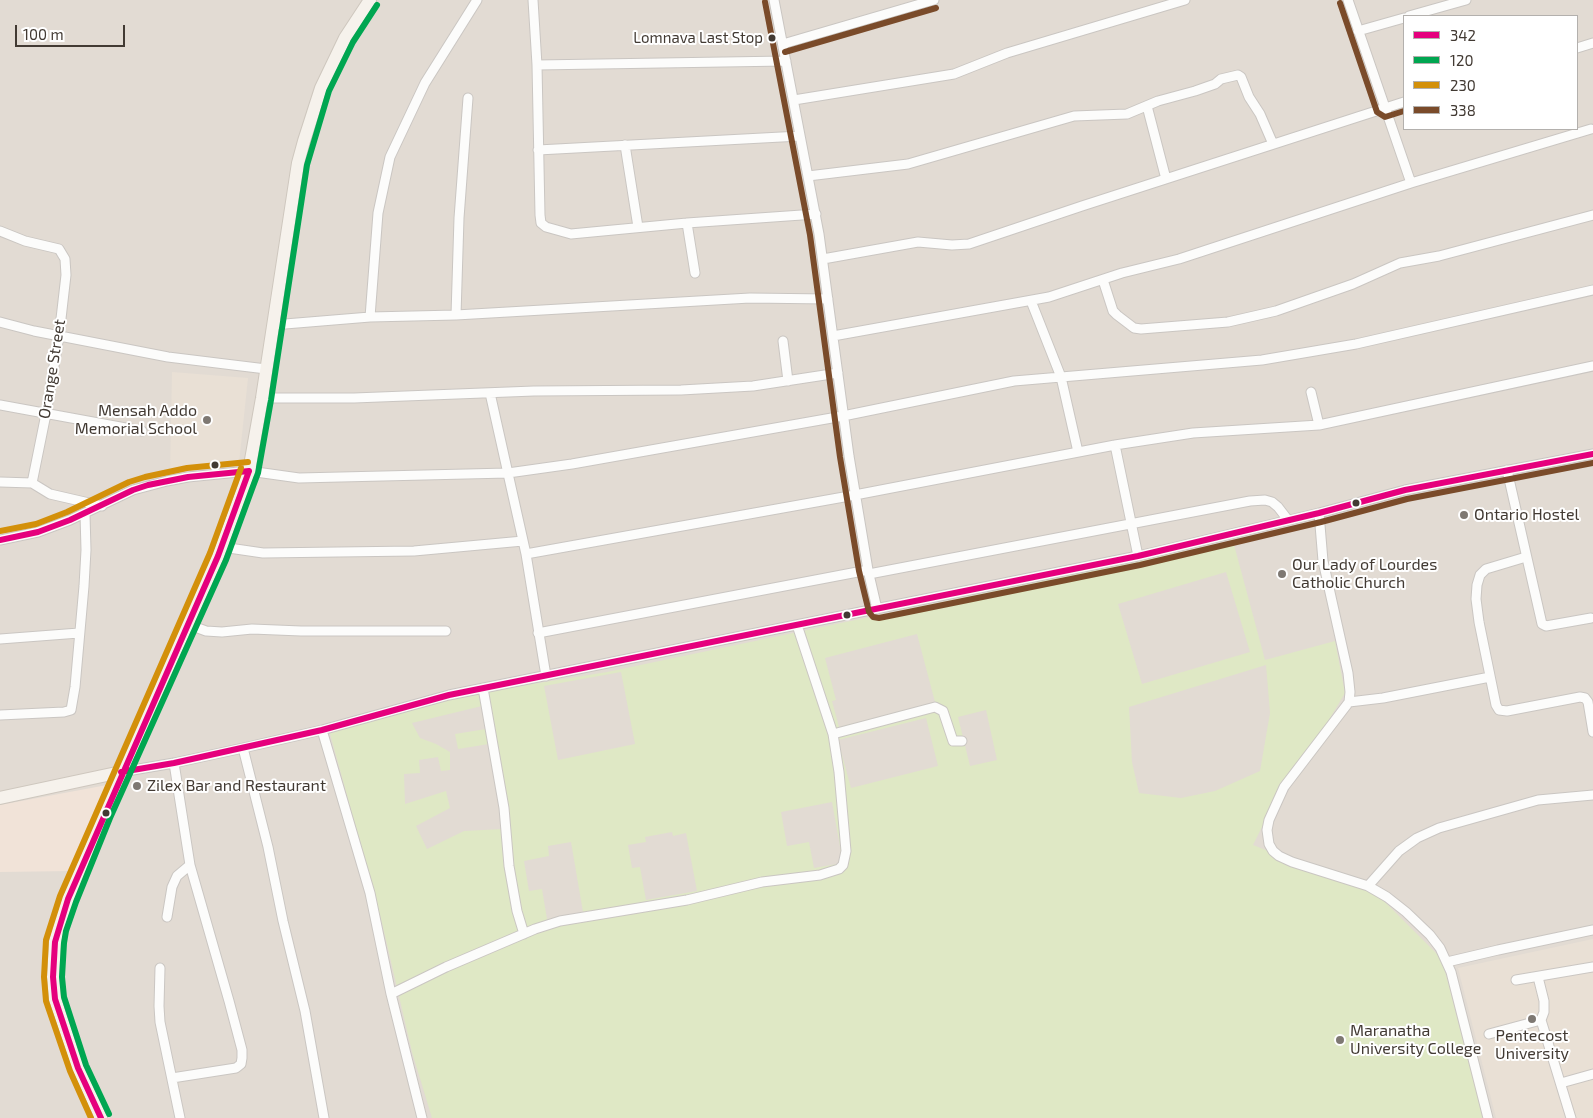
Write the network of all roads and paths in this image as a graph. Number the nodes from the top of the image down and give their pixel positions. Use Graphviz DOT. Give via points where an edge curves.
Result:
graph roads {
  1 [pos="370,0"];
  2 [pos="477,0"];
  3 [pos="533,0"];
  4 [pos="774,0"];
  5 [pos="934,0"];
  6 [pos="1185,0"];
  7 [pos="1348,0"];
  8 [pos="1466,0"];
  9 [pos="1413,15"];
  10 [pos="1403,18"];
  11 [pos="1358,31"];
  12 [pos="1593,43"];
  13 [pos="783,44"];
  14 [pos="1578,48"];
  15 [pos="786,61"];
  16 [pos="536,65"];
  17 [pos="468,98"];
  18 [pos="794,100"];
  19 [pos="1403,102"];
  20 [pos="1147,106"];
  21 [pos="1385,108"];
  22 [pos="1591,129"];
  23 [pos="800,136"];
  24 [pos="1273,144"];
  25 [pos="625,145"];
  26 [pos="538,150"];
  27 [pos="808,176"];
  28 [pos="1166,179"];
  29 [pos="1411,183"];
  30 [pos="816,214"];
  31 [pos="1593,215"];
  32 [pos="687,223"];
  33 [pos="638,227"];
  34 [pos="0,231"];
  35 [pos="823,260"];
  36 [pos="695,273"];
  37 [pos="1103,280"];
  38 [pos="1593,290"];
  39 [pos="828,299"];
  40 [pos="1031,301"];
  41 [pos="456,315"];
  42 [pos="370,317"];
  43 [pos="0,322"];
  44 [pos="273,325"];
  45 [pos="59,336"];
  46 [pos="833,336"];
  47 [pos="783,341"];
  48 [pos="1593,366"];
  49 [pos="266,369"];
  50 [pos="838,373"];
  51 [pos="1061,377"];
  52 [pos="788,381"];
  53 [pos="1311,392"];
  54 [pos="490,393"];
  55 [pos="262,398"];
  56 [pos="0,404"];
  57 [pos="46,414"];
  58 [pos="843,416"];
  59 [pos="1319,425"];
  60 [pos="142,432"];
  61 [pos="1115,445"];
  62 [pos="1078,452"];
  63 [pos="1593,454"];
  64 [pos="1507,470"];
  65 [pos="249,471"];
  66 [pos="508,473"];
  67 [pos="0,482"];
  68 [pos="32,483"];
  69 [pos="855,495"];
  70 [pos="102,506"];
  71 [pos="1319,513"];
  72 [pos="85,514"];
  73 [pos="1288,520"];
  74 [pos="1132,525"];
  75 [pos="0,540"];
  76 [pos="523,541"];
  77 [pos="222,547"];
  78 [pos="526,554"];
  79 [pos="1138,556"];
  80 [pos="1526,557"];
  81 [pos="869,572"];
  82 [pos="877,609"];
  83 [pos="1591,618"];
  84 [pos="187,624"];
  85 [pos="797,624"];
  86 [pos="446,631"];
  87 [pos="79,633"];
  88 [pos="538,633"];
  89 [pos="0,639"];
  90 [pos="546,676"];
  91 [pos="1490,677"];
  92 [pos="483,688"];
  93 [pos="1349,702"];
  94 [pos="0,715"];
  95 [pos="322,730"];
  96 [pos="1593,732"];
  97 [pos="833,734"];
  98 [pos="962,741"];
  99 [pos="243,748"];
  100 [pos="174,763"];
  101 [pos="121,772"];
  102 [pos="1593,795"];
  103 [pos="0,798"];
  104 [pos="190,865"];
  105 [pos="1368,886"];
  106 [pos="167,917"];
  107 [pos="1593,930"];
  108 [pos="524,934"];
  109 [pos="1447,962"];
  110 [pos="1593,966"];
  111 [pos="160,968"];
  112 [pos="1538,977"];
  113 [pos="1516,980"];
  114 [pos="391,994"];
  115 [pos="1541,1020"];
  116 [pos="1489,1034"];
  117 [pos="1593,1074"];
  118 [pos="172,1078"];
  119 [pos="1561,1083"];
  120 [pos="101,1118"];
  121 [pos="180,1118"];
  122 [pos="324,1118"];
  123 [pos="422,1118"];
  124 [pos="1488,1118"];
  125 [pos="1571,1118"];
  1 -- 44 [label="main road" via="345,38 321,88 304,141"];
  2 -- 42 [label="street" via="425,83 390,156 378,213"];
  3 -- 16 [label="street"];
  4 -- 13 [label="street"];
  5 -- 13 [label="street"];
  6 -- 18 [label="street" via="1007,53 954,74"];
  7 -- 11 [label="street"];
  8 -- 9 [label="street"];
  10 -- 11 [label="street"];
  11 -- 21 [label="street"];
  12 -- 14 [label="street"];
  13 -- 15 [label="street"];
  15 -- 16 [label="street"];
  15 -- 18 [label="street"];
  16 -- 26 [label="street"];
  17 -- 41 [label="street"];
  18 -- 23 [label="street"];
  19 -- 21 [label="street"];
  20 -- 24 [label="street" via="1240,75"];
  20 -- 27 [label="street" via="1117,115 1074,116 908,164"];
  20 -- 28 [label="street"];
  21 -- 24 [label="street"];
  21 -- 29 [label="street"];
  22 -- 29 [label="street"];
  23 -- 25 [label="street"];
  23 -- 27 [label="street"];
  24 -- 28 [label="street"];
  25 -- 26 [label="street"];
  25 -- 33 [label="street"];
  26 -- 33 [label="street" via="540,216 546,227 571,234"];
  27 -- 30 [label="street"];
  28 -- 35 [label="street" via="969,244 918,242"];
  29 -- 37 [label="street" via="1188,256"];
  30 -- 32 [label="street"];
  30 -- 35 [label="street"];
  31 -- 37 [label="street" via="1439,256 1400,263 1353,284 1276,311 1228,322 1134,328 1113,311"];
  32 -- 33 [label="street"];
  32 -- 36 [label="street"];
  34 -- 45 [label="street, Orange Street" via="54,247 66,259"];
  35 -- 39 [label="street"];
  37 -- 40 [label="street"];
  38 -- 51 [label="street" via="1356,344 1262,360"];
  39 -- 41 [label="street" via="750,298"];
  39 -- 46 [label="street"];
  40 -- 46 [label="street"];
  40 -- 51 [label="street"];
  41 -- 42 [label="street"];
  42 -- 44 [label="street"];
  43 -- 45 [label="street"];
  44 -- 49 [label="main road"];
  45 -- 49 [label="street" via="168,357"];
  45 -- 57 [label="street, Orange Street"];
  46 -- 50 [label="street"];
  47 -- 52 [label="street"];
  48 -- 59 [label="street"];
  49 -- 55 [label="main road"];
  50 -- 52 [label="street"];
  50 -- 58 [label="street"];
  51 -- 58 [label="street" via="1014,381"];
  51 -- 62 [label="street"];
  52 -- 54 [label="street" via="681,390"];
  53 -- 59 [label="street"];
  54 -- 55 [label="street"];
  54 -- 66 [label="street"];
  55 -- 65 [label="main road"];
  56 -- 57 [label="street"];
  57 -- 60 [label="street"];
  57 -- 68 [label="street, Orange Street"];
  58 -- 66 [label="street"];
  58 -- 69 [label="street"];
  59 -- 61 [label="street" via="1193,433"];
  61 -- 62 [label="street"];
  61 -- 74 [label="street"];
  62 -- 69 [label="street"];
  63 -- 64 [label="street"];
  64 -- 71 [label="street" via="1405,490"];
  64 -- 80 [label="street"];
  65 -- 66 [label="street" via="299,478"];
  65 -- 70 [label="street" via="148,485"];
  65 -- 77 [label="main road"];
  66 -- 76 [label="street"];
  67 -- 68 [label="street"];
  68 -- 70 [label="street" via="50,494"];
  69 -- 78 [label="street"];
  69 -- 81 [label="street"];
  70 -- 72 [label="street"];
  71 -- 73 [label="street"];
  71 -- 93 [label="street" via="1323,561 1348,673"];
  72 -- 75 [label="street" via="38,532"];
  72 -- 87 [label="street" via="86,550"];
  73 -- 74 [label="street" via="1278,507 1265,500"];
  73 -- 79 [label="street"];
  74 -- 79 [label="street"];
  74 -- 81 [label="street"];
  76 -- 77 [label="street" via="414,552 263,553"];
  76 -- 78 [label="street"];
  77 -- 84 [label="main road"];
  78 -- 88 [label="street"];
  79 -- 82 [label="street"];
  80 -- 83 [label="street" via="1542,624"];
  80 -- 91 [label="street" via="1486,569 1479,580 1477,608"];
  81 -- 82 [label="street"];
  81 -- 88 [label="street"];
  82 -- 85 [label="street"];
  84 -- 86 [label="street" via="206,631 222,632 252,629"];
  84 -- 101 [label="main road"];
  85 -- 90 [label="street"];
  85 -- 97 [label="street"];
  87 -- 89 [label="street"];
  87 -- 94 [label="street" via="71,710"];
  88 -- 90 [label="street"];
  90 -- 92 [label="street"];
  91 -- 93 [label="street"];
  91 -- 96 [label="street" via="1500,710 1580,696 1586,698"];
  92 -- 95 [label="street"];
  92 -- 108 [label="street" via="504,808 517,911"];
  93 -- 105 [label="street" via="1284,788 1269,820 1267,837 1268,844 1279,856"];
  95 -- 99 [label="street"];
  95 -- 114 [label="street" via="370,893"];
  97 -- 98 [label="street" via="935,707 943,711 953,741"];
  97 -- 108 [label="street" via="840,772 846,851 839,869 560,922"];
  99 -- 100 [label="street"];
  99 -- 122 [label="street" via="305,1011"];
  100 -- 101 [label="street"];
  100 -- 104 [label="street"];
  101 -- 103 [label="main road"];
  101 -- 120 [label="main road" via="68,899 55,942 55,999 78,1068"];
  102 -- 105 [label="street" via="1532,802 1439,828 1399,851"];
  104 -- 106 [label="street" via="177,876 172,887"];
  104 -- 118 [label="street" via="230,1001 242,1058 236,1068"];
  105 -- 109 [label="street" via="1387,897 1424,929"];
  107 -- 109 [label="street"];
  108 -- 114 [label="street"];
  109 -- 124 [label="street"];
  110 -- 112 [label="street"];
  111 -- 118 [label="street" via="160,1022"];
  112 -- 113 [label="street"];
  112 -- 115 [label="street" via="1544,1001"];
  114 -- 123 [label="street"];
  115 -- 116 [label="street"];
  115 -- 119 [label="street"];
  117 -- 119 [label="street"];
  118 -- 121 [label="street"];
  119 -- 125 [label="street"];
}
